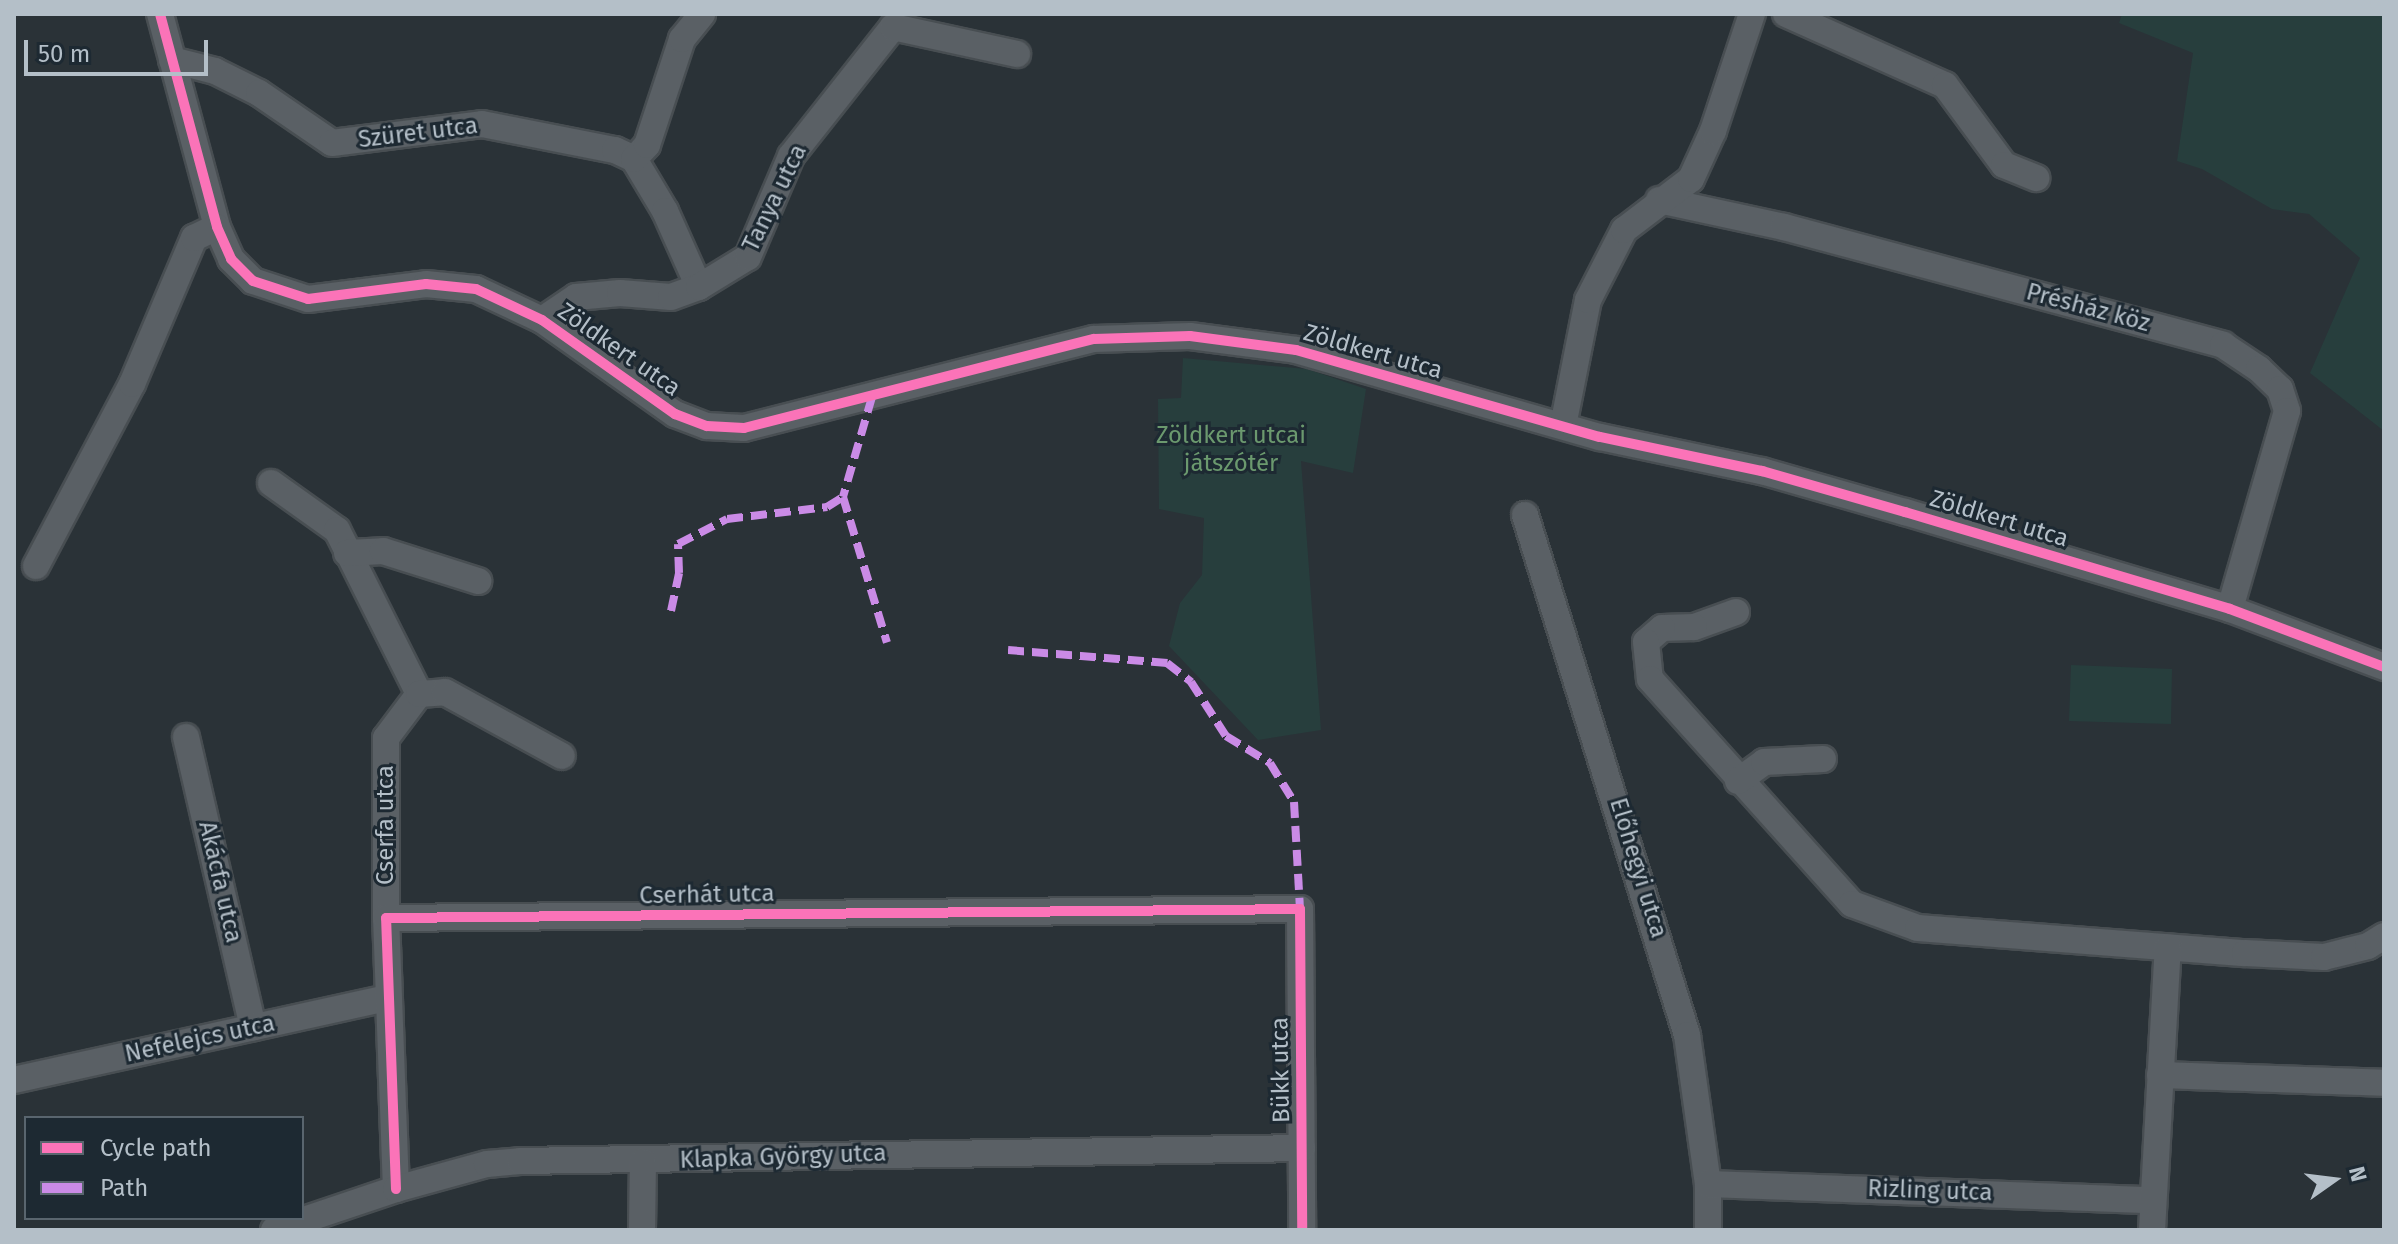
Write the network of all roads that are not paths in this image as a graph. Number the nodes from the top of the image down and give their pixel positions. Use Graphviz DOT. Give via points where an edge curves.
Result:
graph roads {
  1 [pos="160,14"];
  2 [pos="702,14"];
  3 [pos="1752,14"];
  4 [pos="1786,14"];
  5 [pos="1017,54"];
  6 [pos="172,60"];
  7 [pos="634,159"];
  8 [pos="2036,178"];
  9 [pos="1659,200"];
  10 [pos="217,227"];
  11 [pos="699,287"];
  12 [pos="542,320"];
  13 [pos="1563,426"];
  14 [pos="271,483"];
  15 [pos="1525,515"];
  16 [pos="347,553"];
  17 [pos="36,566"];
  18 [pos="478,581"];
  19 [pos="2230,609"];
  20 [pos="1736,612"];
  21 [pos="2384,667"];
  22 [pos="419,694"];
  23 [pos="186,737"];
  24 [pos="562,756"];
  25 [pos="1823,759"];
  26 [pos="1738,781"];
  27 [pos="1300,909"];
  28 [pos="386,918"];
  29 [pos="2384,936"];
  30 [pos="2168,947"];
  31 [pos="386,998"];
  32 [pos="253,1027"];
  33 [pos="2160,1075"];
  34 [pos="14,1080"];
  35 [pos="2384,1083"];
  36 [pos="1302,1148"];
  37 [pos="643,1162"];
  38 [pos="1708,1184"];
  39 [pos="396,1189"];
  40 [pos="2152,1200"];
  41 [pos="304,1220"];
  42 [pos="304,1220"];
  43 [pos="274,1230"];
  44 [pos="642,1230"];
  45 [pos="1302,1230"];
  46 [pos="1708,1230"];
  47 [pos="2152,1230"];
  1 -- 6 [label="street"];
  2 -- 7 [label="street" via="682,39 647,145"];
  3 -- 9 [label="street" via="1691,179"];
  4 -- 8 [label="street" via="1945,85 2004,165"];
  5 -- 11 [label="street, Tanya utca" via="893,27 791,156 748,257"];
  6 -- 7 [label="street, Szüret utca" via="215,71 259,93 332,143 482,124 581,140"];
  6 -- 10 [label="street"];
  7 -- 11 [label="street" via="665,211"];
  9 -- 13 [label="street" via="1624,230 1588,300"];
  9 -- 19 [label="street, Présház köz" via="1784,227 2223,345 2259,369 2280,389 2287,411"];
  10 -- 12 [label="street, Zöldkert utca" via="231,259 253,281 308,299 426,284 476,289"];
  10 -- 17 [label="street" via="194,238 132,384"];
  11 -- 12 [label="street, Tanya utca" via="671,297 576,297"];
  12 -- 13 [label="street, Zöldkert utca" via="675,414 707,426 757,425 1094,339 1190,336 1296,350"];
  13 -- 19 [label="street, Zöldkert utca" via="1762,471"];
  14 -- 16 [label="street" via="337,530"];
  15 -- 38 [label="street, Előhegyi utca" via="1687,1035"];
  16 -- 18 [label="street" via="383,551"];
  16 -- 22 [label="street"];
  19 -- 21 [label="street, Zöldkert utca"];
  20 -- 26 [label="street" via="1694,627 1662,628 1646,642 1650,679"];
  22 -- 24 [label="street" via="445,692"];
  22 -- 28 [label="street, Cserfa utca" via="386,738"];
  23 -- 32 [label="street, Akácfa utca"];
  25 -- 26 [label="street" via="1764,762"];
  26 -- 30 [label="street" via="1852,904 1918,928"];
  27 -- 28 [label="street, Cserhát utca"];
  27 -- 36 [label="street, Bükk utca"];
  28 -- 31 [label="street"];
  29 -- 30 [label="street" via="2368,946 2324,957"];
  30 -- 33 [label="street"];
  31 -- 32 [label="street, Nefelejcs utca"];
  31 -- 39 [label="street"];
  32 -- 34 [label="street, Nefelejcs utca"];
  33 -- 35 [label="street"];
  33 -- 40 [label="street"];
  36 -- 37 [label="street, Klapka György utca"];
  36 -- 45 [label="street, Bükk utca"];
  37 -- 39 [label="street, Klapka György utca" via="487,1164"];
  37 -- 44 [label="street"];
  38 -- 40 [label="street, Rizling utca"];
  38 -- 46 [label="street, Előhegyi utca"];
  39 -- 41 [label="street, Klapka György utca"];
  40 -- 47 [label="street"];
  42 -- 43 [label="street, Klapka György utca"];
}
